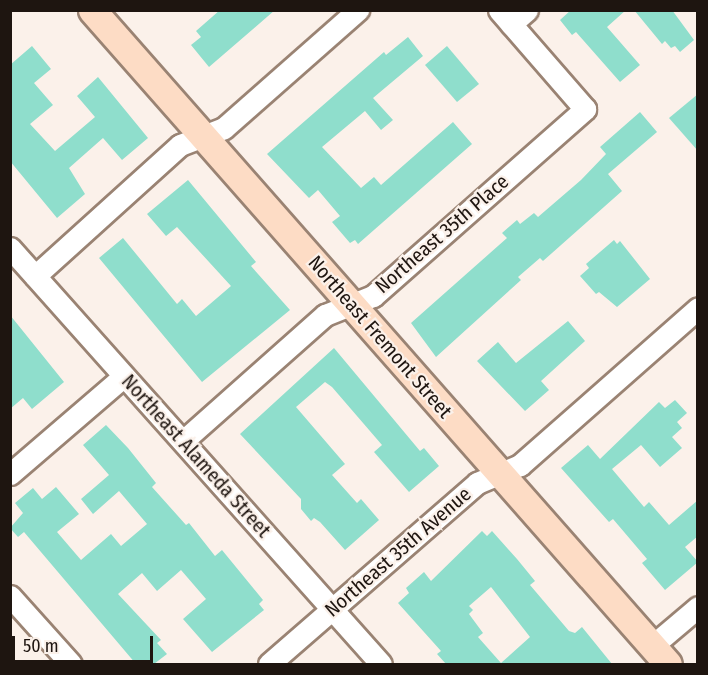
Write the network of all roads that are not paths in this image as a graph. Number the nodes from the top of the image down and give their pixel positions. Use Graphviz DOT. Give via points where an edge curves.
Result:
graph roads {
  1 [pos="92,10"];
  2 [pos="358,10"];
  3 [pos="512,15"];
  4 [pos="203,136"];
  5 [pos="10,248"];
  6 [pos="35,276"];
  7 [pos="351,305"];
  8 [pos="698,308"];
  9 [pos="124,376"];
  10 [pos="183,441"];
  11 [pos="500,473"];
  12 [pos="10,474"];
  13 [pos="10,596"];
  14 [pos="698,607"];
  15 [pos="332,609"];
  16 [pos="660,656"];
  17 [pos="71,664"];
  18 [pos="269,664"];
  19 [pos="381,664"];
  1 -- 4 [label="main road, Northeast Fremont Street"];
  2 -- 4 [label="street" via="224,128"];
  3 -- 7 [label="street, Northeast 35th Place" via="585,109 373,296"];
  4 -- 6 [label="street" via="180,146"];
  4 -- 7 [label="main road, Northeast Fremont Street"];
  5 -- 6 [label="street, Northeast Alameda Street"];
  6 -- 9 [label="street, Northeast Alameda Street"];
  7 -- 10 [label="street, Northeast 35th Place" via="325,315"];
  7 -- 11 [label="main road, Northeast Fremont Street"];
  8 -- 11 [label="street, Northeast 35th Avenue" via="520,465"];
  9 -- 10 [label="street, Northeast Alameda Street"];
  9 -- 12 [label="street"];
  10 -- 15 [label="street, Northeast Alameda Street"];
  11 -- 15 [label="street, Northeast 35th Avenue" via="477,483"];
  11 -- 16 [label="main road, Northeast Fremont Street"];
  13 -- 17 [label="street"];
  14 -- 16 [label="street"];
  15 -- 18 [label="street, Northeast 35th Avenue"];
  15 -- 19 [label="street, Northeast Alameda Street"];
}
